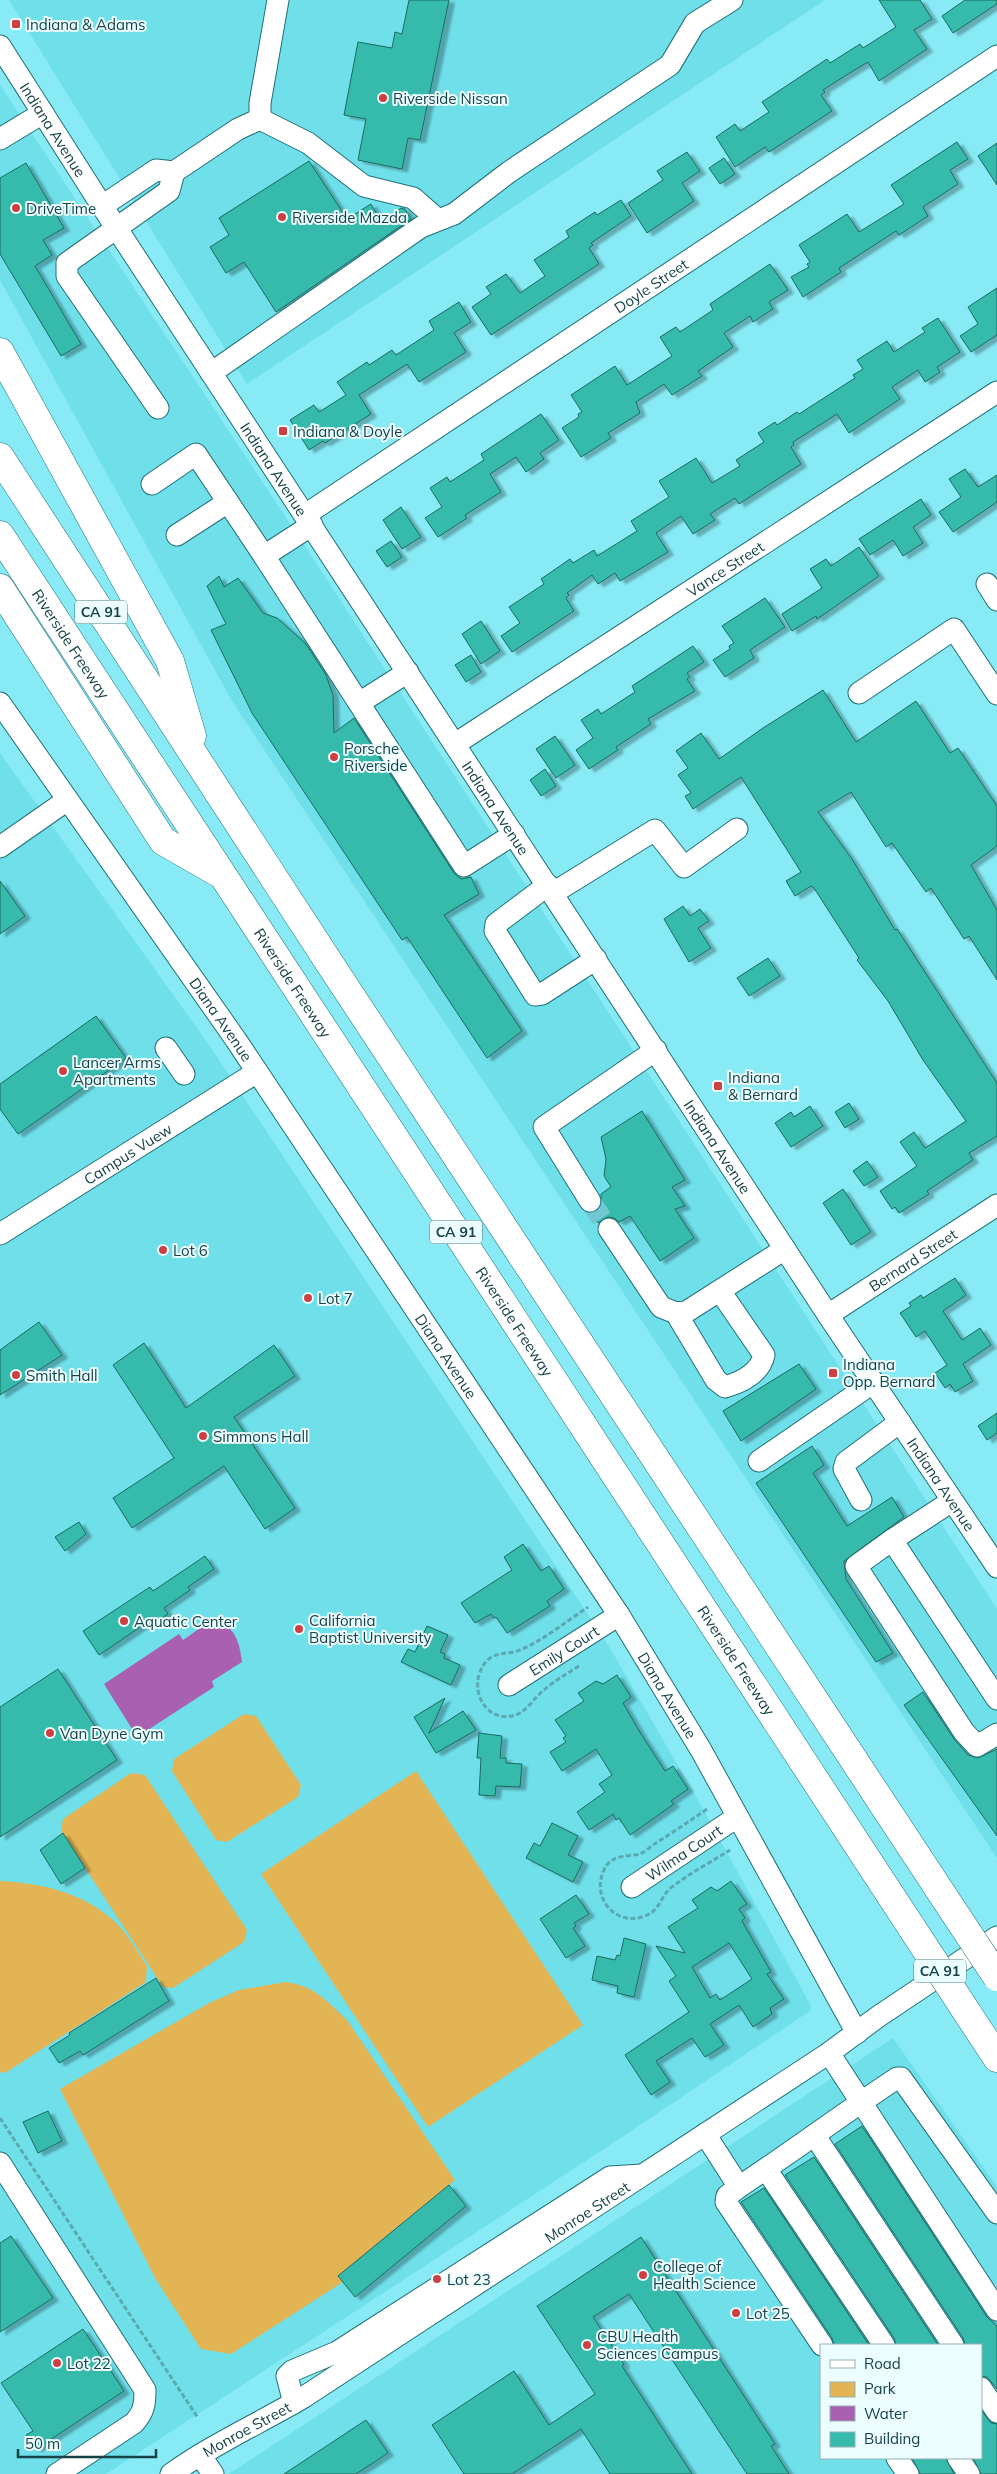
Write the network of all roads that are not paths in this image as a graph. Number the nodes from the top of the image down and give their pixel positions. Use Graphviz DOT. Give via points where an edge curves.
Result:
graph roads {
  1 [pos="278,0"];
  2 [pos="718,4"];
  3 [pos="0,46"];
  4 [pos="997,56"];
  5 [pos="43,113"];
  6 [pos="260,118"];
  7 [pos="0,139"];
  8 [pos="174,172"];
  9 [pos="102,206"];
  10 [pos="438,220"];
  11 [pos="121,224"];
  12 [pos="0,352"];
  13 [pos="211,373"];
  14 [pos="997,392"];
  15 [pos="158,408"];
  16 [pos="0,457"];
  17 [pos="152,484"];
  18 [pos="228,502"];
  19 [pos="308,520"];
  20 [pos="177,535"];
  21 [pos="0,536"];
  22 [pos="264,556"];
  23 [pos="0,588"];
  24 [pos="408,672"];
  25 [pos="859,693"];
  26 [pos="997,694"];
  27 [pos="0,703"];
  28 [pos="359,703"];
  29 [pos="455,744"];
  30 [pos="201,766"];
  31 [pos="66,801"];
  32 [pos="737,829"];
  33 [pos="514,834"];
  34 [pos="0,847"];
  35 [pos="221,874"];
  36 [pos="551,889"];
  37 [pos="596,958"];
  38 [pos="166,1048"];
  39 [pos="656,1050"];
  40 [pos="257,1072"];
  41 [pos="184,1074"];
  42 [pos="590,1201"];
  43 [pos="997,1205"];
  44 [pos="609,1228"];
  45 [pos="0,1234"];
  46 [pos="785,1249"];
  47 [pos="720,1291"];
  48 [pos="676,1313"];
  49 [pos="828,1315"];
  50 [pos="874,1382"];
  51 [pos="900,1422"];
  52 [pos="760,1461"];
  53 [pos="860,1500"];
  54 [pos="952,1501"];
  55 [pos="892,1540"];
  56 [pos="997,1567"];
  57 [pos="619,1615"];
  58 [pos="509,1685"];
  59 [pos="997,1699"];
  60 [pos="997,1734"];
  61 [pos="737,1817"];
  62 [pos="632,1887"];
  63 [pos="997,1937"];
  64 [pos="997,1977"];
  65 [pos="857,2033"];
  66 [pos="829,2053"];
  67 [pos="997,2058"];
  68 [pos="862,2102"];
  69 [pos="706,2134"];
  70 [pos="815,2136"];
  71 [pos="0,2163"];
  72 [pos="766,2169"];
  73 [pos="645,2175"];
  74 [pos="739,2186"];
  75 [pos="997,2213"];
  76 [pos="997,2310"];
  77 [pos="821,2344"];
  78 [pos="883,2344"];
  79 [pos="952,2344"];
  80 [pos="982,2390"];
  81 [pos="294,2403"];
  82 [pos="997,2412"];
  83 [pos="200,2455"];
  84 [pos="898,2459"];
  85 [pos="959,2459"];
  86 [pos="179,2472"];
  87 [pos="57,2474"];
  88 [pos="214,2474"];
  89 [pos="908,2474"];
  90 [pos="969,2474"];
  1 -- 6 [label="street"];
  2 -- 10 [label="street" via="695,23 670,65 509,172 454,214"];
  3 -- 5 [label="street, Indiana Avenue"];
  4 -- 19 [label="street, Doyle Street"];
  5 -- 7 [label="street"];
  5 -- 9 [label="street, Indiana Avenue"];
  6 -- 8 [label="street"];
  6 -- 10 [label="street" via="308,143 364,186 413,198"];
  8 -- 9 [label="street" via="156,170"];
  8 -- 11 [label="street" via="169,191"];
  9 -- 11 [label="street, Indiana Avenue"];
  10 -- 13 [label="street" via="421,227"];
  11 -- 13 [label="street, Indiana Avenue"];
  11 -- 15 [label="street" via="67,263 67,276"];
  12 -- 30 [label="highway" via="170,662"];
  13 -- 19 [label="street, Indiana Avenue"];
  14 -- 29 [label="street, Vance Street"];
  16 -- 30 [label="highway, CA 91"];
  17 -- 18 [label="street" via="196,454"];
  18 -- 20 [label="street"];
  18 -- 22 [label="street"];
  19 -- 22 [label="street, Doyle Street"];
  19 -- 24 [label="street, Indiana Avenue"];
  21 -- 35 [label="highway, Riverside Freeway / CA 91"];
  22 -- 28 [label="street"];
  23 -- 35 [label="highway" via="163,842"];
  24 -- 28 [label="street"];
  24 -- 29 [label="street, Indiana Avenue"];
  25 -- 26 [label="street" via="954,629"];
  27 -- 31 [label="street, Diana Avenue"];
  28 -- 33 [label="street" via="464,866"];
  29 -- 33 [label="street, Indiana Avenue"];
  30 -- 64 [label="highway, CA 91, bridge"];
  31 -- 34 [label="street"];
  31 -- 40 [label="street, Diana Avenue"];
  32 -- 36 [label="street" via="684,867 655,830"];
  33 -- 36 [label="street, Indiana Avenue"];
  35 -- 67 [label="highway, Riverside Freeway / CA 91, bridge"];
  36 -- 37 [label="street, Indiana Avenue"];
  36 -- 37 [label="street" via="496,924 494,931 535,995 542,994"];
  37 -- 39 [label="street, Indiana Avenue"];
  38 -- 41 [label="street"];
  39 -- 42 [label="street" via="544,1127"];
  39 -- 46 [label="street, Indiana Avenue"];
  40 -- 45 [label="street, Campus Vuew"];
  40 -- 57 [label="street, Diana Avenue"];
  43 -- 49 [label="street, Bernard Street"];
  44 -- 48 [label="street" via="661,1307"];
  46 -- 47 [label="street"];
  46 -- 49 [label="street, Indiana Avenue"];
  47 -- 48 [label="street" via="686,1312"];
  47 -- 48 [label="street" via="764,1355 762,1364 741,1382 725,1387 716,1380"];
  49 -- 50 [label="street, Indiana Avenue"];
  50 -- 51 [label="street, Indiana Avenue"];
  50 -- 52 [label="street"];
  51 -- 53 [label="street" via="846,1462 844,1469"];
  51 -- 54 [label="street, Indiana Avenue"];
  54 -- 55 [label="street"];
  54 -- 56 [label="street, Indiana Avenue"];
  55 -- 59 [label="street"];
  55 -- 60 [label="street" via="856,1566 964,1732 977,1746"];
  57 -- 58 [label="street, Emily Court"];
  57 -- 61 [label="street, Diana Avenue" via="701,1750"];
  61 -- 62 [label="street, Wilma Court"];
  61 -- 65 [label="street, Diana Avenue"];
  63 -- 65 [label="street, Monroe Street"];
  65 -- 66 [label="street, Monroe Street"];
  66 -- 68 [label="street"];
  66 -- 69 [label="street, Monroe Street"];
  68 -- 70 [label="street"];
  68 -- 75 [label="street" via="897,2078 903,2079"];
  68 -- 76 [label="street"];
  69 -- 73 [label="street, Monroe Street"];
  69 -- 74 [label="street"];
  70 -- 72 [label="street"];
  70 -- 79 [label="street"];
  71 -- 87 [label="street" via="145,2390 142,2415 134,2423"];
  72 -- 74 [label="street"];
  72 -- 78 [label="street"];
  73 -- 81 [label="street, Monroe Street"];
  73 -- 81 [label="street" via="610,2177 337,2352 292,2371 287,2376"];
  74 -- 77 [label="street" via="727,2196 726,2202"];
  80 -- 82 [label="street"];
  81 -- 83 [label="street, Monroe Street"];
  83 -- 86 [label="street, Monroe Street"];
  83 -- 88 [label="street"];
  84 -- 89 [label="street"];
  85 -- 90 [label="street"];
}
